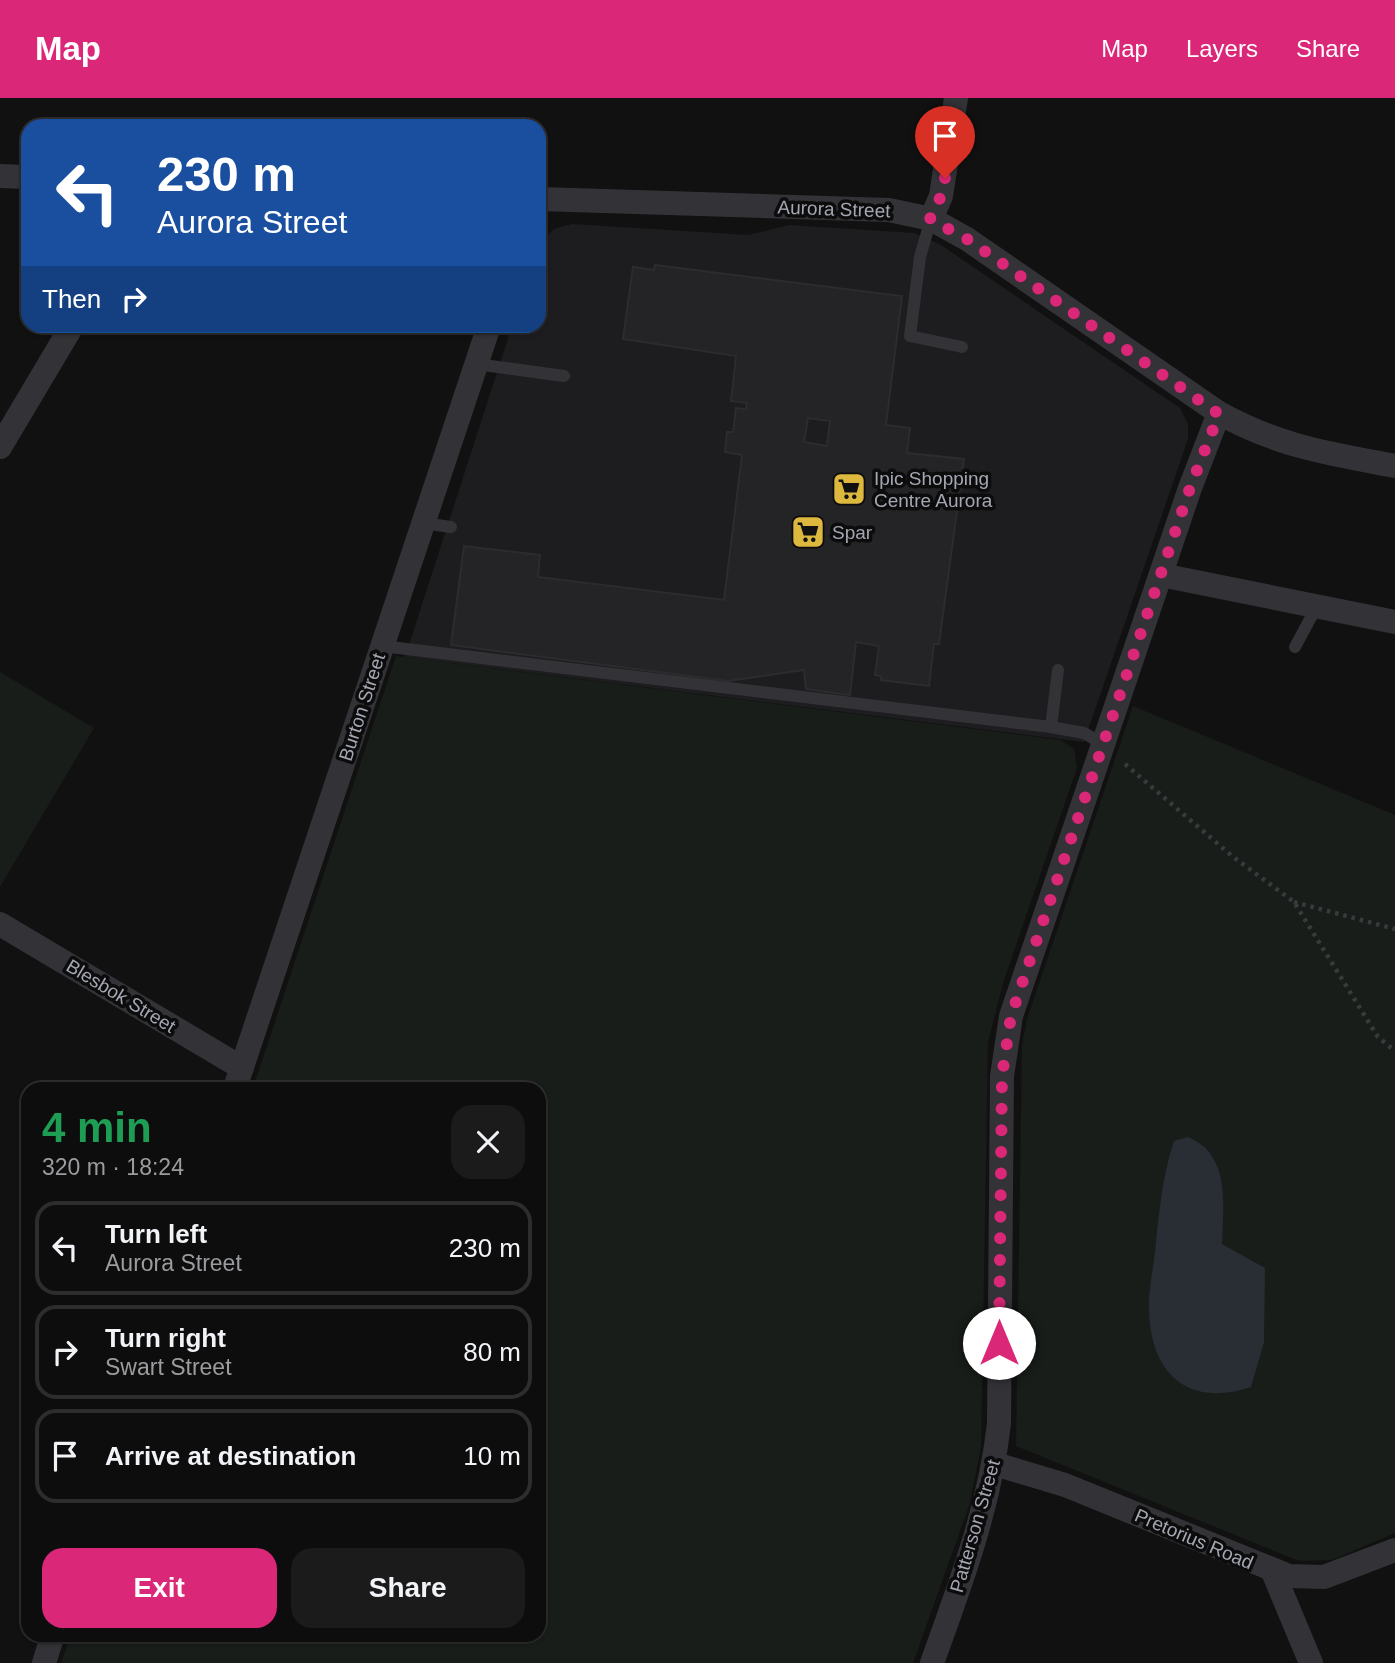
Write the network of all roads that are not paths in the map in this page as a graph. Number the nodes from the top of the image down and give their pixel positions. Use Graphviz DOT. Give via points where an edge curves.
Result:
graph roads {
  1 [pos="956,98"];
  2 [pos="0,176"];
  3 [pos="21,177"];
  4 [pos="546,199"];
  5 [pos="930,219"];
  6 [pos="68,333"];
  7 [pos="487,333"];
  8 [pos="962,347"];
  9 [pos="476,364"];
  10 [pos="564,376"];
  11 [pos="1219,414"];
  12 [pos="0,447"];
  13 [pos="1395,466"];
  14 [pos="423,523"];
  15 [pos="451,527"];
  16 [pos="1161,575"];
  17 [pos="1317,606"];
  18 [pos="1395,622"];
  19 [pos="382,646"];
  20 [pos="1296,647"];
  21 [pos="1058,670"];
  22 [pos="1051,727"];
  23 [pos="1103,744"];
  24 [pos="0,924"];
  25 [pos="238,1078"];
  26 [pos="995,1464"];
  27 [pos="1395,1550"];
  28 [pos="1273,1572"];
  29 [pos="51,1642"];
  30 [pos="44,1663"];
  31 [pos="932,1663"];
  32 [pos="1311,1663"];
  1 -- 5 [label="street" via="941,196"];
  2 -- 3 [label="street"];
  4 -- 5 [label="street, Aurora Street" via="851,208"];
  5 -- 8 [label="lane" via="910,336"];
  5 -- 11 [label="street, Aurora Street" via="967,239"];
  6 -- 12 [label="street"];
  7 -- 9 [label="street, Burton Street"];
  9 -- 10 [label="lane"];
  9 -- 14 [label="street, Burton Street"];
  11 -- 13 [label="street, Aurora Street" via="1286,444"];
  11 -- 16 [label="street, Patterson Street"];
  14 -- 15 [label="lane"];
  14 -- 19 [label="street, Burton Street"];
  16 -- 17 [label="street"];
  16 -- 23 [label="street, Patterson Street"];
  17 -- 18 [label="street"];
  17 -- 20 [label="lane"];
  19 -- 22 [label="lane"];
  19 -- 25 [label="street, Burton Street"];
  21 -- 22 [label="lane"];
  22 -- 23 [label="lane" via="1084,733"];
  23 -- 26 [label="street, Patterson Street" via="1006,1042"];
  24 -- 25 [label="street, Blesbok Street"];
  26 -- 28 [label="street, Pretorius Road" via="1065,1485"];
  26 -- 31 [label="street, Patterson Street"];
  27 -- 28 [label="street, Pretorius Road" via="1324,1577"];
  28 -- 32 [label="street"];
  29 -- 30 [label="street"];
}
